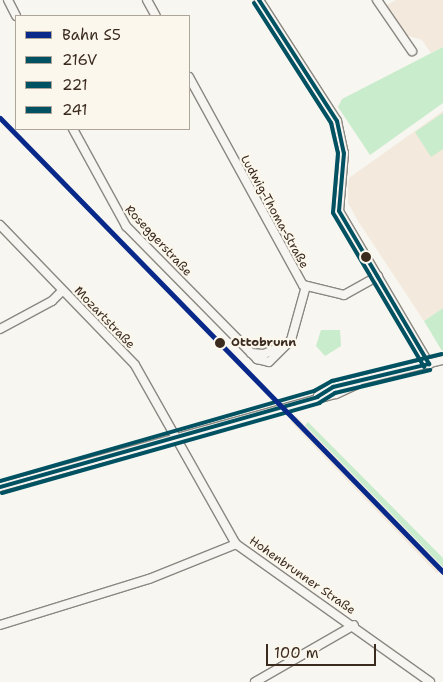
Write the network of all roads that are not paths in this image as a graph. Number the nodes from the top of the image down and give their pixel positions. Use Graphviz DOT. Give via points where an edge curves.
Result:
graph roads {
  1 [pos="8,0"];
  2 [pos="147,0"];
  3 [pos="258,0"];
  4 [pos="377,0"];
  5 [pos="16,15"];
  6 [pos="155,15"];
  7 [pos="412,51"];
  8 [pos="190,79"];
  9 [pos="74,130"];
  10 [pos="0,225"];
  11 [pos="378,276"];
  12 [pos="306,286"];
  13 [pos="62,291"];
  14 [pos="0,330"];
  15 [pos="443,360"];
  16 [pos="429,364"];
  17 [pos="178,437"];
  18 [pos="0,488"];
  19 [pos="236,544"];
  20 [pos="0,625"];
  21 [pos="354,625"];
  22 [pos="255,682"];
  23 [pos="430,682"];
  1 -- 5 [label="street"];
  2 -- 6 [label="street"];
  3 -- 11 [label="street" via="337,121 344,153 339,186 342,217"];
  4 -- 7 [label="street"];
  8 -- 12 [label="street, Ludwig-Thoma-Straße"];
  9 -- 12 [label="street, Roseggerstraße" via="126,226 249,352 269,362 291,340"];
  10 -- 13 [label="street, Mozartstraße"];
  11 -- 12 [label="street, Ludwig-Thoma-Straße" via="344,295"];
  11 -- 16 [label="street"];
  13 -- 14 [label="street" via="52,301"];
  13 -- 17 [label="street, Mozartstraße" via="135,366"];
  15 -- 16 [label="street"];
  16 -- 17 [label="street"];
  17 -- 18 [label="street"];
  17 -- 19 [label="street, Hohenbrunner Straße"];
  19 -- 20 [label="street" via="149,579"];
  19 -- 21 [label="street, Hohenbrunner Straße"];
  21 -- 22 [label="street"];
  21 -- 23 [label="street, Hohenbrunner Straße"];
}
